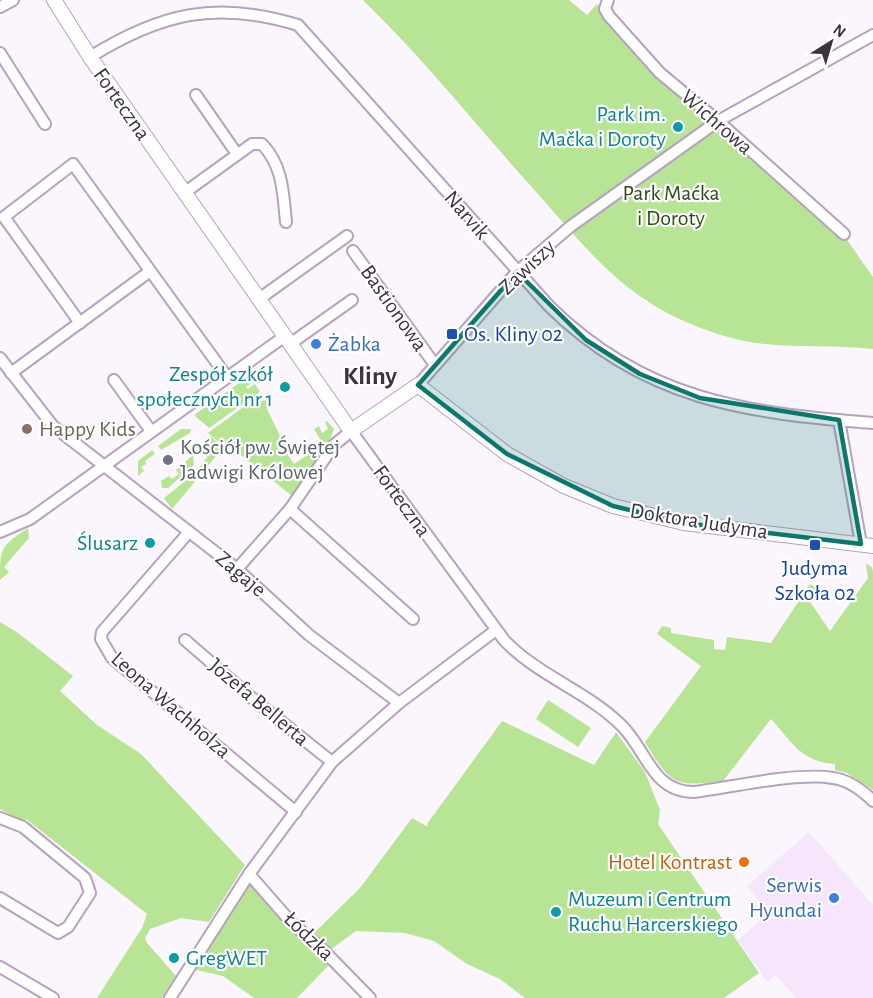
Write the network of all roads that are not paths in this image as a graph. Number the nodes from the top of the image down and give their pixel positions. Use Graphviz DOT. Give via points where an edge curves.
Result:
graph roads {
  1 [pos="13,0"];
  2 [pos="54,0"];
  3 [pos="608,0"];
  4 [pos="0,7"];
  5 [pos="873,35"];
  6 [pos="0,53"];
  7 [pos="90,57"];
  8 [pos="196,94"];
  9 [pos="718,121"];
  10 [pos="45,124"];
  11 [pos="237,154"];
  12 [pos="184,193"];
  13 [pos="286,222"];
  14 [pos="844,234"];
  15 [pos="347,236"];
  16 [pos="354,251"];
  17 [pos="149,272"];
  18 [pos="517,272"];
  19 [pos="259,299"];
  20 [pos="352,300"];
  21 [pos="80,323"];
  22 [pos="287,340"];
  23 [pos="0,358"];
  24 [pos="435,365"];
  25 [pos="11,374"];
  26 [pos="227,377"];
  27 [pos="114,380"];
  28 [pos="418,385"];
  29 [pos="839,420"];
  30 [pos="873,423"];
  31 [pos="151,431"];
  32 [pos="351,431"];
  33 [pos="103,466"];
  34 [pos="290,509"];
  35 [pos="0,532"];
  36 [pos="189,532"];
  37 [pos="867,545"];
  38 [pos="237,569"];
  39 [pos="413,619"];
  40 [pos="496,630"];
  41 [pos="185,640"];
  42 [pos="399,703"];
  43 [pos="332,762"];
  44 [pos="873,801"];
  45 [pos="296,812"];
  46 [pos="0,819"];
  47 [pos="249,874"];
  48 [pos="0,898"];
  49 [pos="0,967"];
  50 [pos="52,998"];
  51 [pos="170,998"];
  52 [pos="370,998"];
  1 -- 4 [label="street"];
  2 -- 7 [label="street, Forteczna"];
  3 -- 9 [label="street, Wichrowa" via="605,9 609,16 645,58"];
  5 -- 9 [label="street, Zawiszy"];
  6 -- 10 [label="street"];
  7 -- 12 [label="street, Forteczna"];
  7 -- 18 [label="street, Narvik" via="158,21 206,7 242,8 298,25"];
  8 -- 11 [label="street"];
  9 -- 14 [label="street, Wichrowa"];
  9 -- 18 [label="street, Zawiszy" via="571,226"];
  11 -- 12 [label="street"];
  11 -- 13 [label="street" via="252,144 262,144 273,156 281,174"];
  12 -- 19 [label="street, Forteczna"];
  15 -- 19 [label="street"];
  16 -- 24 [label="street, Bastionowa"];
  17 -- 21 [label="street"];
  17 -- 21 [label="street" via="73,164 4,217"];
  17 -- 26 [label="street"];
  18 -- 24 [label="street, Zawiszy"];
  18 -- 29 [label="street, Narvik" via="586,340 672,389 710,400"];
  19 -- 22 [label="street, Forteczna"];
  20 -- 22 [label="street"];
  21 -- 25 [label="street"];
  22 -- 26 [label="street"];
  22 -- 32 [label="street, Forteczna"];
  23 -- 25 [label="street, Zagaje"];
  24 -- 28 [label="street, Zawiszy"];
  25 -- 33 [label="street, Zagaje" via="46,419"];
  26 -- 31 [label="street"];
  27 -- 31 [label="street"];
  28 -- 32 [label="street, Zawiszy"];
  28 -- 37 [label="street, Doktora Judyma" via="507,454 604,503 684,523"];
  29 -- 30 [label="street, Narvik"];
  29 -- 37 [label="street"];
  31 -- 33 [label="street"];
  32 -- 34 [label="street" via="334,445"];
  32 -- 40 [label="street, Forteczna"];
  33 -- 35 [label="street" via="25,522"];
  33 -- 36 [label="street, Zagaje"];
  34 -- 38 [label="street"];
  34 -- 39 [label="street"];
  36 -- 38 [label="street, Zagaje"];
  36 -- 45 [label="street, Leona Wachholza" via="102,632 101,639 112,658"];
  38 -- 42 [label="street, Zagaje" via="309,635"];
  40 -- 42 [label="street"];
  40 -- 44 [label="street, Forteczna" via="522,656 623,727 654,773 673,789 694,792 821,777 846,782"];
  41 -- 43 [label="street, Józefa Bellerta"];
  42 -- 43 [label="street"];
  43 -- 45 [label="street"];
  45 -- 47 [label="street"];
  46 -- 48 [label="street" via="23,827 85,878 90,893 68,927 58,933"];
  47 -- 51 [label="street"];
  47 -- 52 [label="street, Łódzka" via="291,922"];
  49 -- 50 [label="street"];
}
